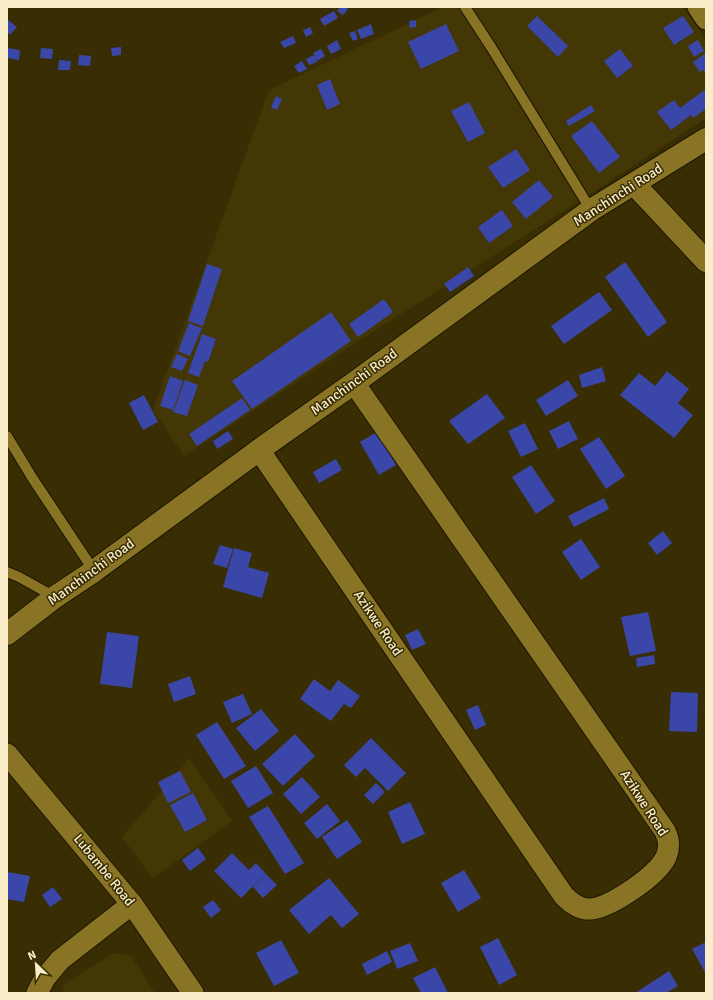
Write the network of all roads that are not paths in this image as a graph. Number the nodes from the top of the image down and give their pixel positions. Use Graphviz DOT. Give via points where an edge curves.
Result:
graph roads {
  1 [pos="465,7"];
  2 [pos="706,139"];
  3 [pos="634,184"];
  4 [pos="591,210"];
  5 [pos="706,261"];
  6 [pos="354,383"];
  7 [pos="7,436"];
  8 [pos="259,450"];
  9 [pos="94,571"];
  10 [pos="7,572"];
  11 [pos="55,597"];
  12 [pos="7,634"];
  13 [pos="7,754"];
  14 [pos="132,904"];
  15 [pos="37,993"];
  16 [pos="193,993"];
  1 -- 4 [label="lane"];
  2 -- 3 [label="main road, Manchinchi Road"];
  3 -- 4 [label="main road, Manchinchi Road"];
  3 -- 5 [label="main road"];
  4 -- 6 [label="main road, Manchinchi Road"];
  6 -- 8 [label="main road, Manchinchi Road"];
  6 -- 8 [label="street, Azikwe Road" via="664,831 669,842 666,858 643,882 628,893 608,904 591,909 571,903 564,896"];
  7 -- 9 [label="lane"];
  8 -- 9 [label="main road, Manchinchi Road"];
  9 -- 11 [label="main road, Manchinchi Road"];
  10 -- 11 [label="lane"];
  11 -- 12 [label="main road, Manchinchi Road"];
  13 -- 14 [label="street, Lubambe Road"];
  14 -- 15 [label="street" via="60,960 45,978"];
  14 -- 16 [label="street, Lubambe Road"];
}
